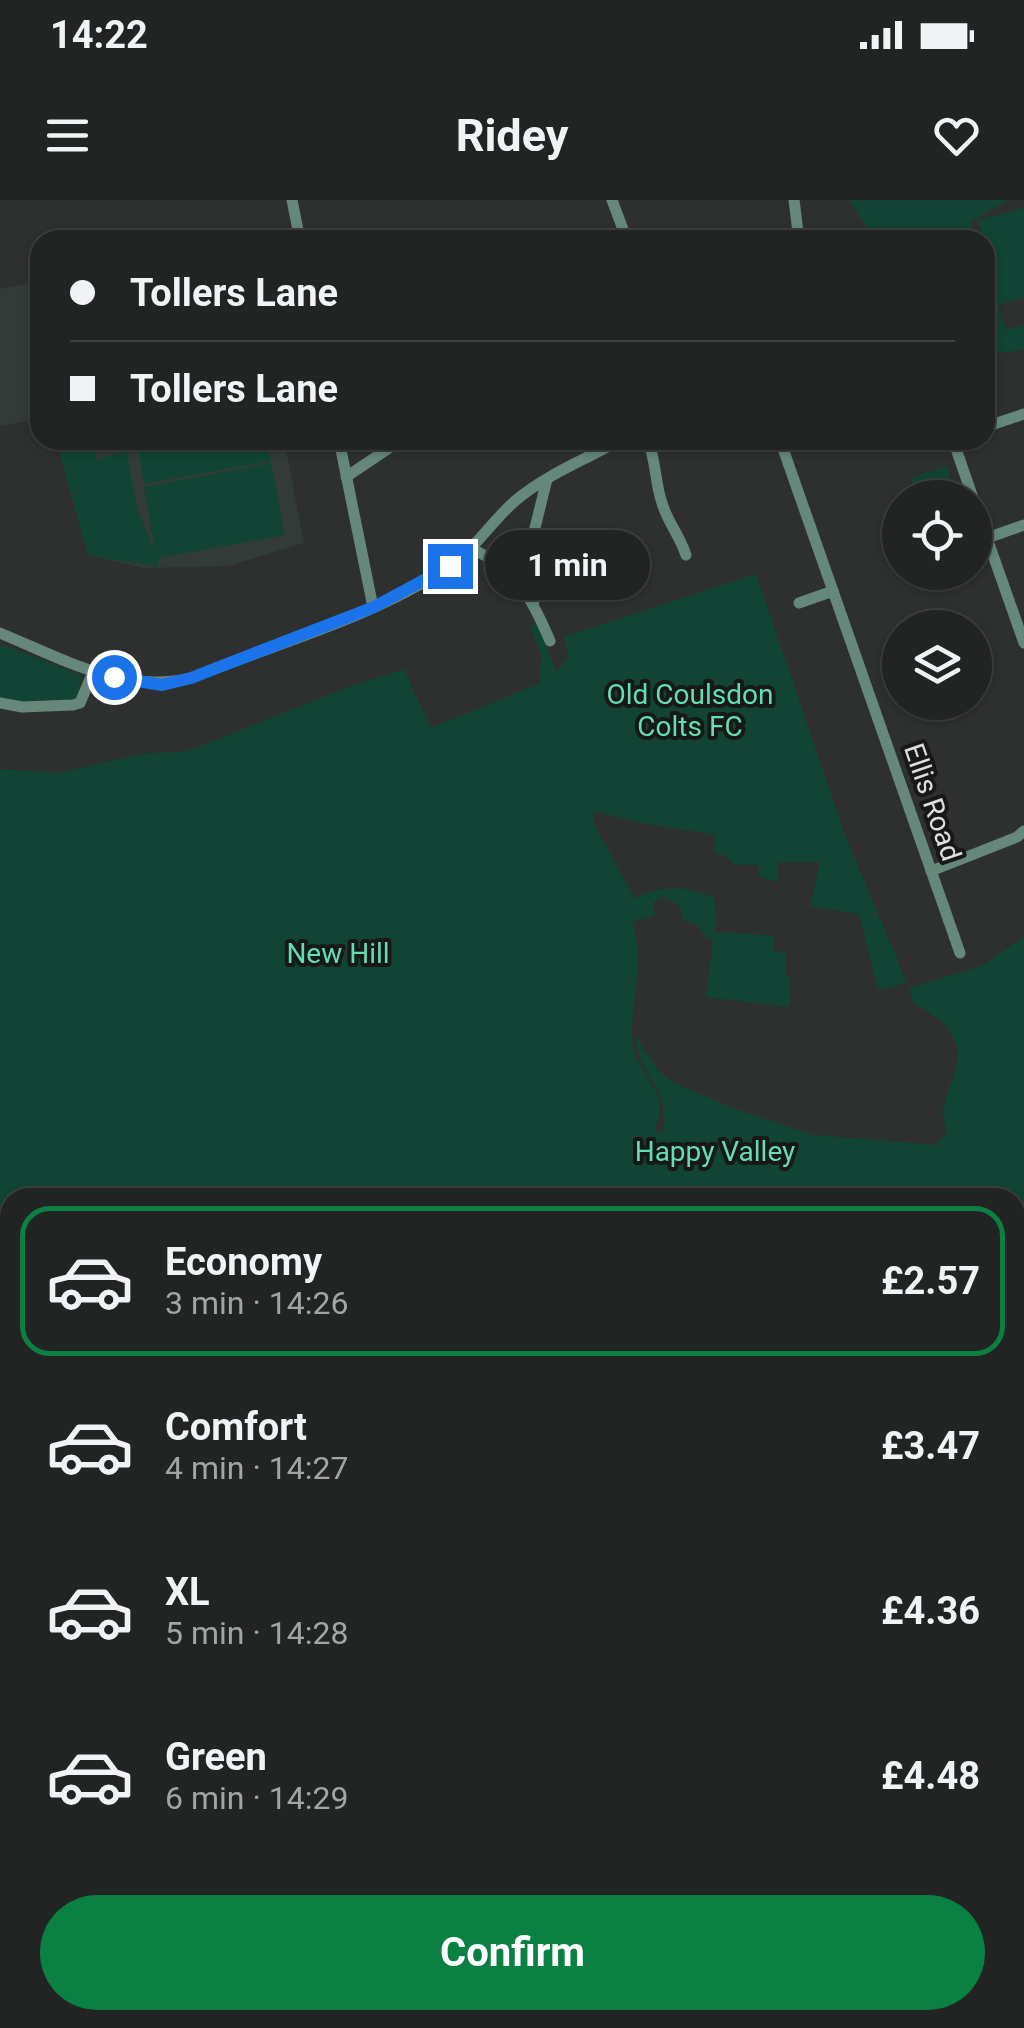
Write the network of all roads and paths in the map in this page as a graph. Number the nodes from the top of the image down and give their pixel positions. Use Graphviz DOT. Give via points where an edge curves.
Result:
graph roads {
  1 [pos="292,200"];
  2 [pos="612,200"];
  3 [pos="794,200"];
  4 [pos="298,230"];
  5 [pos="623,230"];
  6 [pos="798,230"];
  7 [pos="1024,414"];
  8 [pos="995,424"];
  9 [pos="342,450"];
  10 [pos="387,450"];
  11 [pos="602,450"];
  12 [pos="651,450"];
  13 [pos="784,450"];
  14 [pos="956,450"];
  15 [pos="346,478"];
  16 [pos="547,479"];
  17 [pos="967,480"];
  18 [pos="1024,524"];
  19 [pos="992,536"];
  20 [pos="472,549"];
  21 [pos="992,552"];
  22 [pos="686,555"];
  23 [pos="833,591"];
  24 [pos="534,602"];
  25 [pos="799,604"];
  26 [pos="374,607"];
  27 [pos="0,633"];
  28 [pos="550,641"];
  29 [pos="1024,643"];
  30 [pos="93,672"];
  31 [pos="0,703"];
  32 [pos="1024,831"];
  33 [pos="931,871"];
  34 [pos="960,953"];
  1 -- 4 [label="street"];
  2 -- 5 [label="street"];
  3 -- 6 [label="street"];
  7 -- 8 [label="street"];
  9 -- 15 [label="street"];
  10 -- 15 [label="street"];
  11 -- 16 [label="street"];
  12 -- 22 [label="street" via="660,501"];
  13 -- 23 [label="street, Ellis Road"];
  14 -- 17 [label="street"];
  15 -- 26 [label="street"];
  16 -- 20 [label="street" via="514,502"];
  16 -- 24 [label="street" via="532,536"];
  18 -- 19 [label="street"];
  20 -- 24 [label="street" via="505,568"];
  20 -- 26 [label="street"];
  21 -- 29 [label="street"];
  23 -- 25 [label="street"];
  23 -- 33 [label="street, Ellis Road"];
  24 -- 28 [label="street"];
  26 -- 30 [label="street" via="162,685"];
  27 -- 30 [label="street"];
  30 -- 31 [label="street" via="73,706"];
  32 -- 33 [label="street"];
  33 -- 34 [label="street, Ellis Road"];
}
